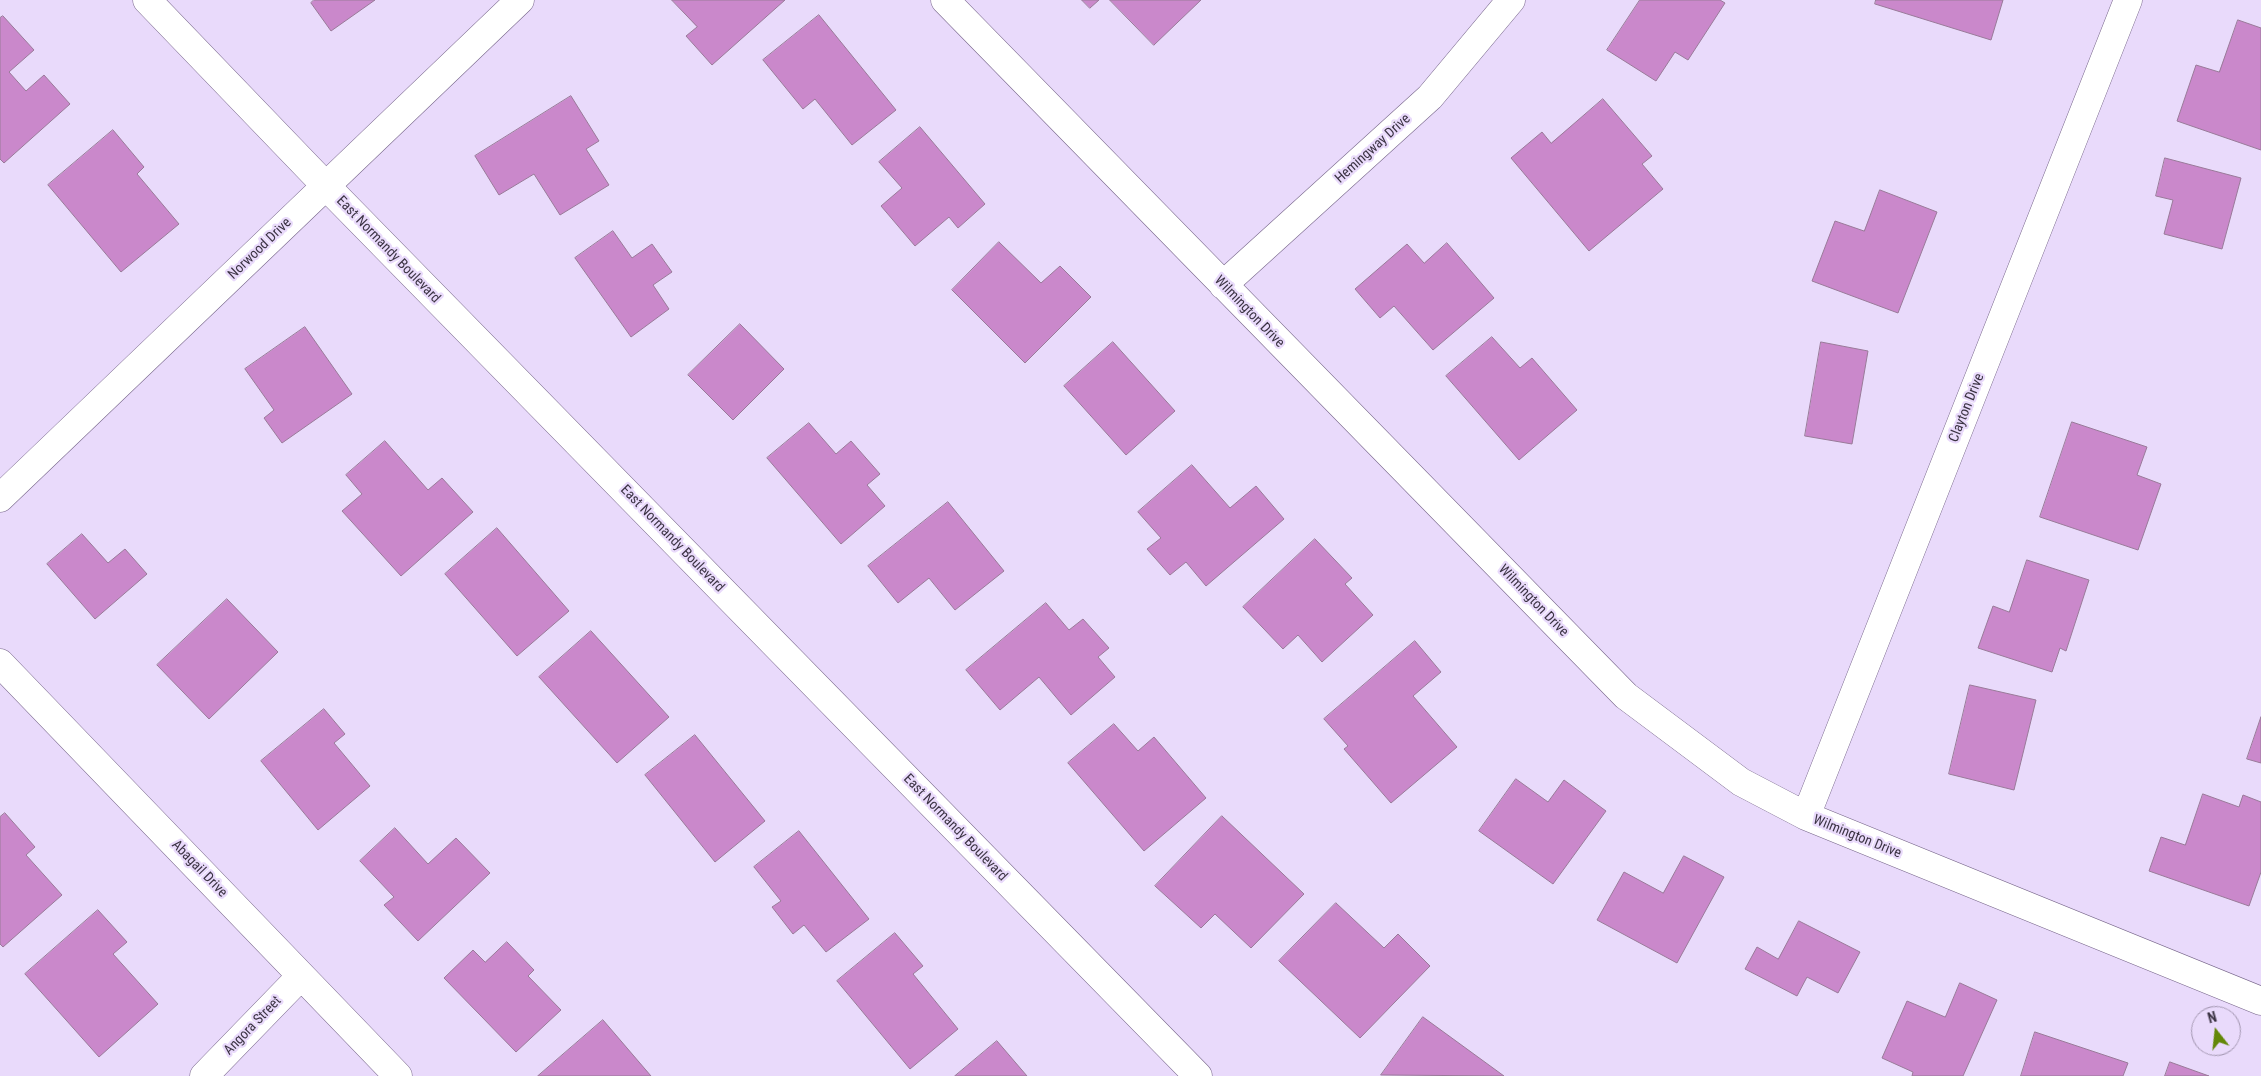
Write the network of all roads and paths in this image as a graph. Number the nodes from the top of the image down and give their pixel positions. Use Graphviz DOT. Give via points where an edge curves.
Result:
graph roads {
  1 [pos="147,0"];
  2 [pos="520,0"];
  3 [pos="945,0"];
  4 [pos="1511,0"];
  5 [pos="2128,0"];
  6 [pos="326,186"];
  7 [pos="1222,285"];
  8 [pos="0,498"];
  9 [pos="0,663"];
  10 [pos="1806,816"];
  11 [pos="302,976"];
  12 [pos="2261,1001"];
  13 [pos="204,1076"];
  14 [pos="398,1076"];
  15 [pos="1198,1076"];
  1 -- 6 [label="street, East Normandy Boulevard"];
  2 -- 6 [label="street, Norwood Drive"];
  3 -- 7 [label="street, Wilmington Drive"];
  4 -- 7 [label="street, Hemingway Drive" via="1430,97"];
  5 -- 10 [label="street, Clayton Drive"];
  6 -- 8 [label="street, Norwood Drive"];
  6 -- 15 [label="street, East Normandy Boulevard"];
  7 -- 10 [label="street, Wilmington Drive" via="1626,696 1741,782"];
  9 -- 11 [label="street, Abagail Drive"];
  10 -- 12 [label="street, Wilmington Drive"];
  11 -- 13 [label="street, Angora Street"];
  11 -- 14 [label="street, Abagail Drive"];
}
